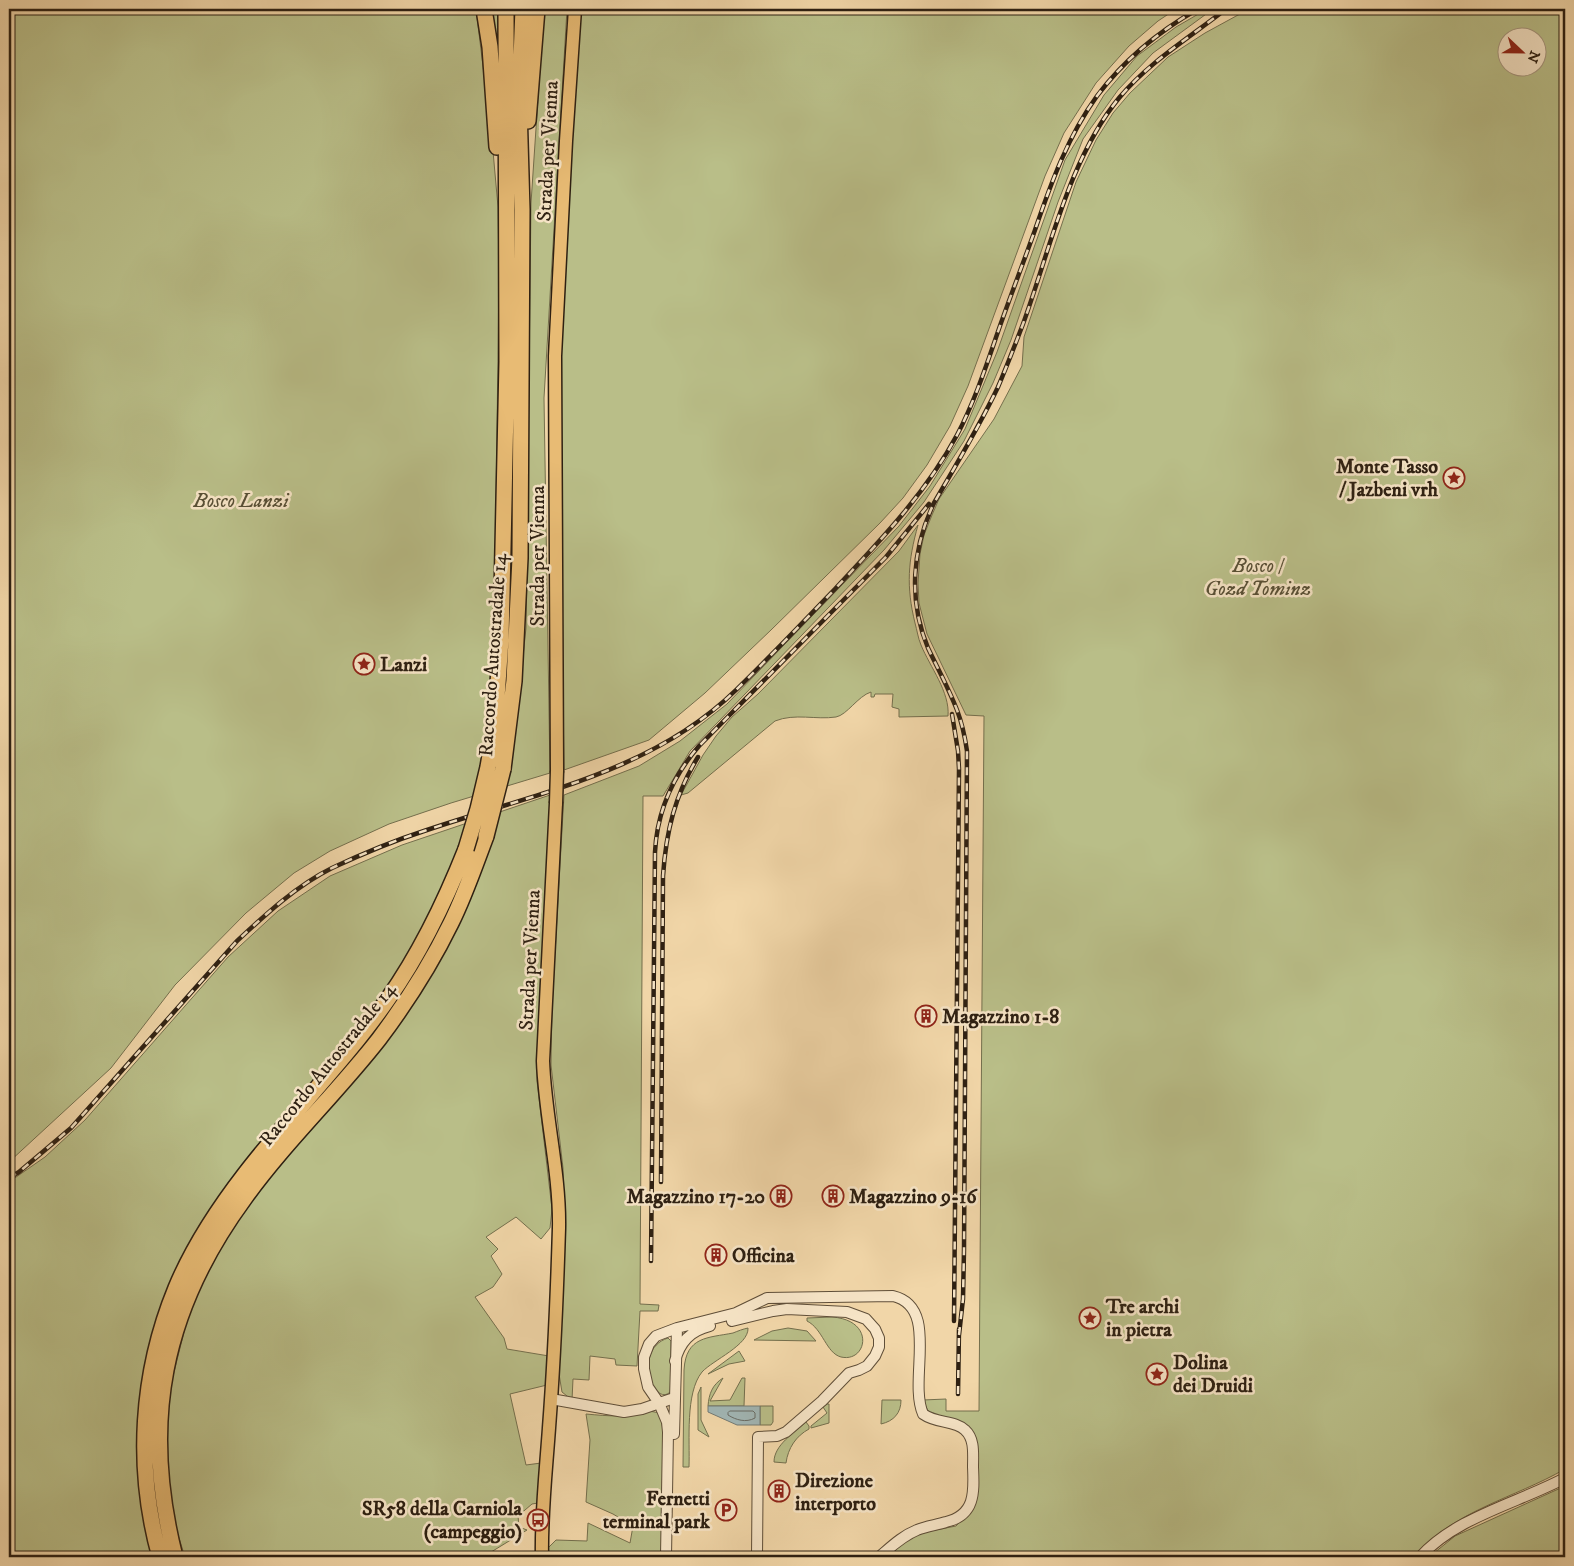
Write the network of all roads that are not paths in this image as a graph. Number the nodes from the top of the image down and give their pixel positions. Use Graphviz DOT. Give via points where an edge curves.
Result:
graph roads {
  1 [pos="484,9"];
  2 [pos="506,9"];
  3 [pos="523,9"];
  4 [pos="537,9"];
  5 [pos="575,9"];
  6 [pos="522,210"];
  7 [pos="514,227"];
  8 [pos="201,1252"];
  9 [pos="171,1324"];
  10 [pos="677,1328"];
  11 [pos="675,1362"];
  12 [pos="674,1398"];
  13 [pos="551,1400"];
  14 [pos="659,1403"];
  15 [pos="1565,1478"];
  16 [pos="160,1557"];
  17 [pos="175,1557"];
  18 [pos="542,1557"];
  19 [pos="666,1557"];
  20 [pos="672,1557"];
  21 [pos="757,1557"];
  22 [pos="879,1557"];
  23 [pos="1420,1557"];
  1 -- 7 [label="highway" via="490,48 501,207"];
  2 -- 7 [label="highway"];
  3 -- 6 [label="highway" via="519,107"];
  4 -- 6 [label="highway"];
  5 -- 13 [label="main road, Strada per Vienna, bridge" via="555,356 557,771 543,1061 559,1225"];
  6 -- 7 [label="highway"];
  7 -- 8 [label="highway, Raccordo Autostradale 14, bridge" via="507,340 500,665 488,766 466,849 426,938 389,998 245,1174 218,1213"];
  7 -- 8 [label="highway, Raccordo Autostradale 14, bridge" via="520,558 514,681 503,769 486,836 451,924 406,1001 359,1064"];
  8 -- 9 [label="highway, Raccordo Autostradale 14" via="176,1288"];
  9 -- 16 [label="highway, Raccordo Autostradale 14" via="150,1379 144,1433 151,1518"];
  9 -- 17 [label="highway, Raccordo Autostradale 14" via="159,1432 161,1488"];
  10 -- 11 [label="street"];
  10 -- 14 [label="street" via="652,1339 644,1356 648,1387"];
  10 -- 22 [label="street" via="736,1313 773,1297 893,1296 906,1301 914,1309 919,1321 920,1406 929,1418 961,1427 970,1437 974,1453 972,1498 965,1513 958,1518 916,1530"];
  11 -- 12 [label="street"];
  11 -- 21 [label="street" via="681,1344 695,1331 773,1311 847,1312 866,1319 877,1333 879,1347 868,1366 849,1373 786,1432 758,1437"];
  12 -- 14 [label="street"];
  12 -- 20 [label="street"];
  13 -- 14 [label="street" via="624,1412"];
  13 -- 18 [label="main road, Strada per Vienna"];
  14 -- 19 [label="street" via="668,1432"];
  15 -- 23 [label="street" via="1461,1525 1437,1540"];
}
